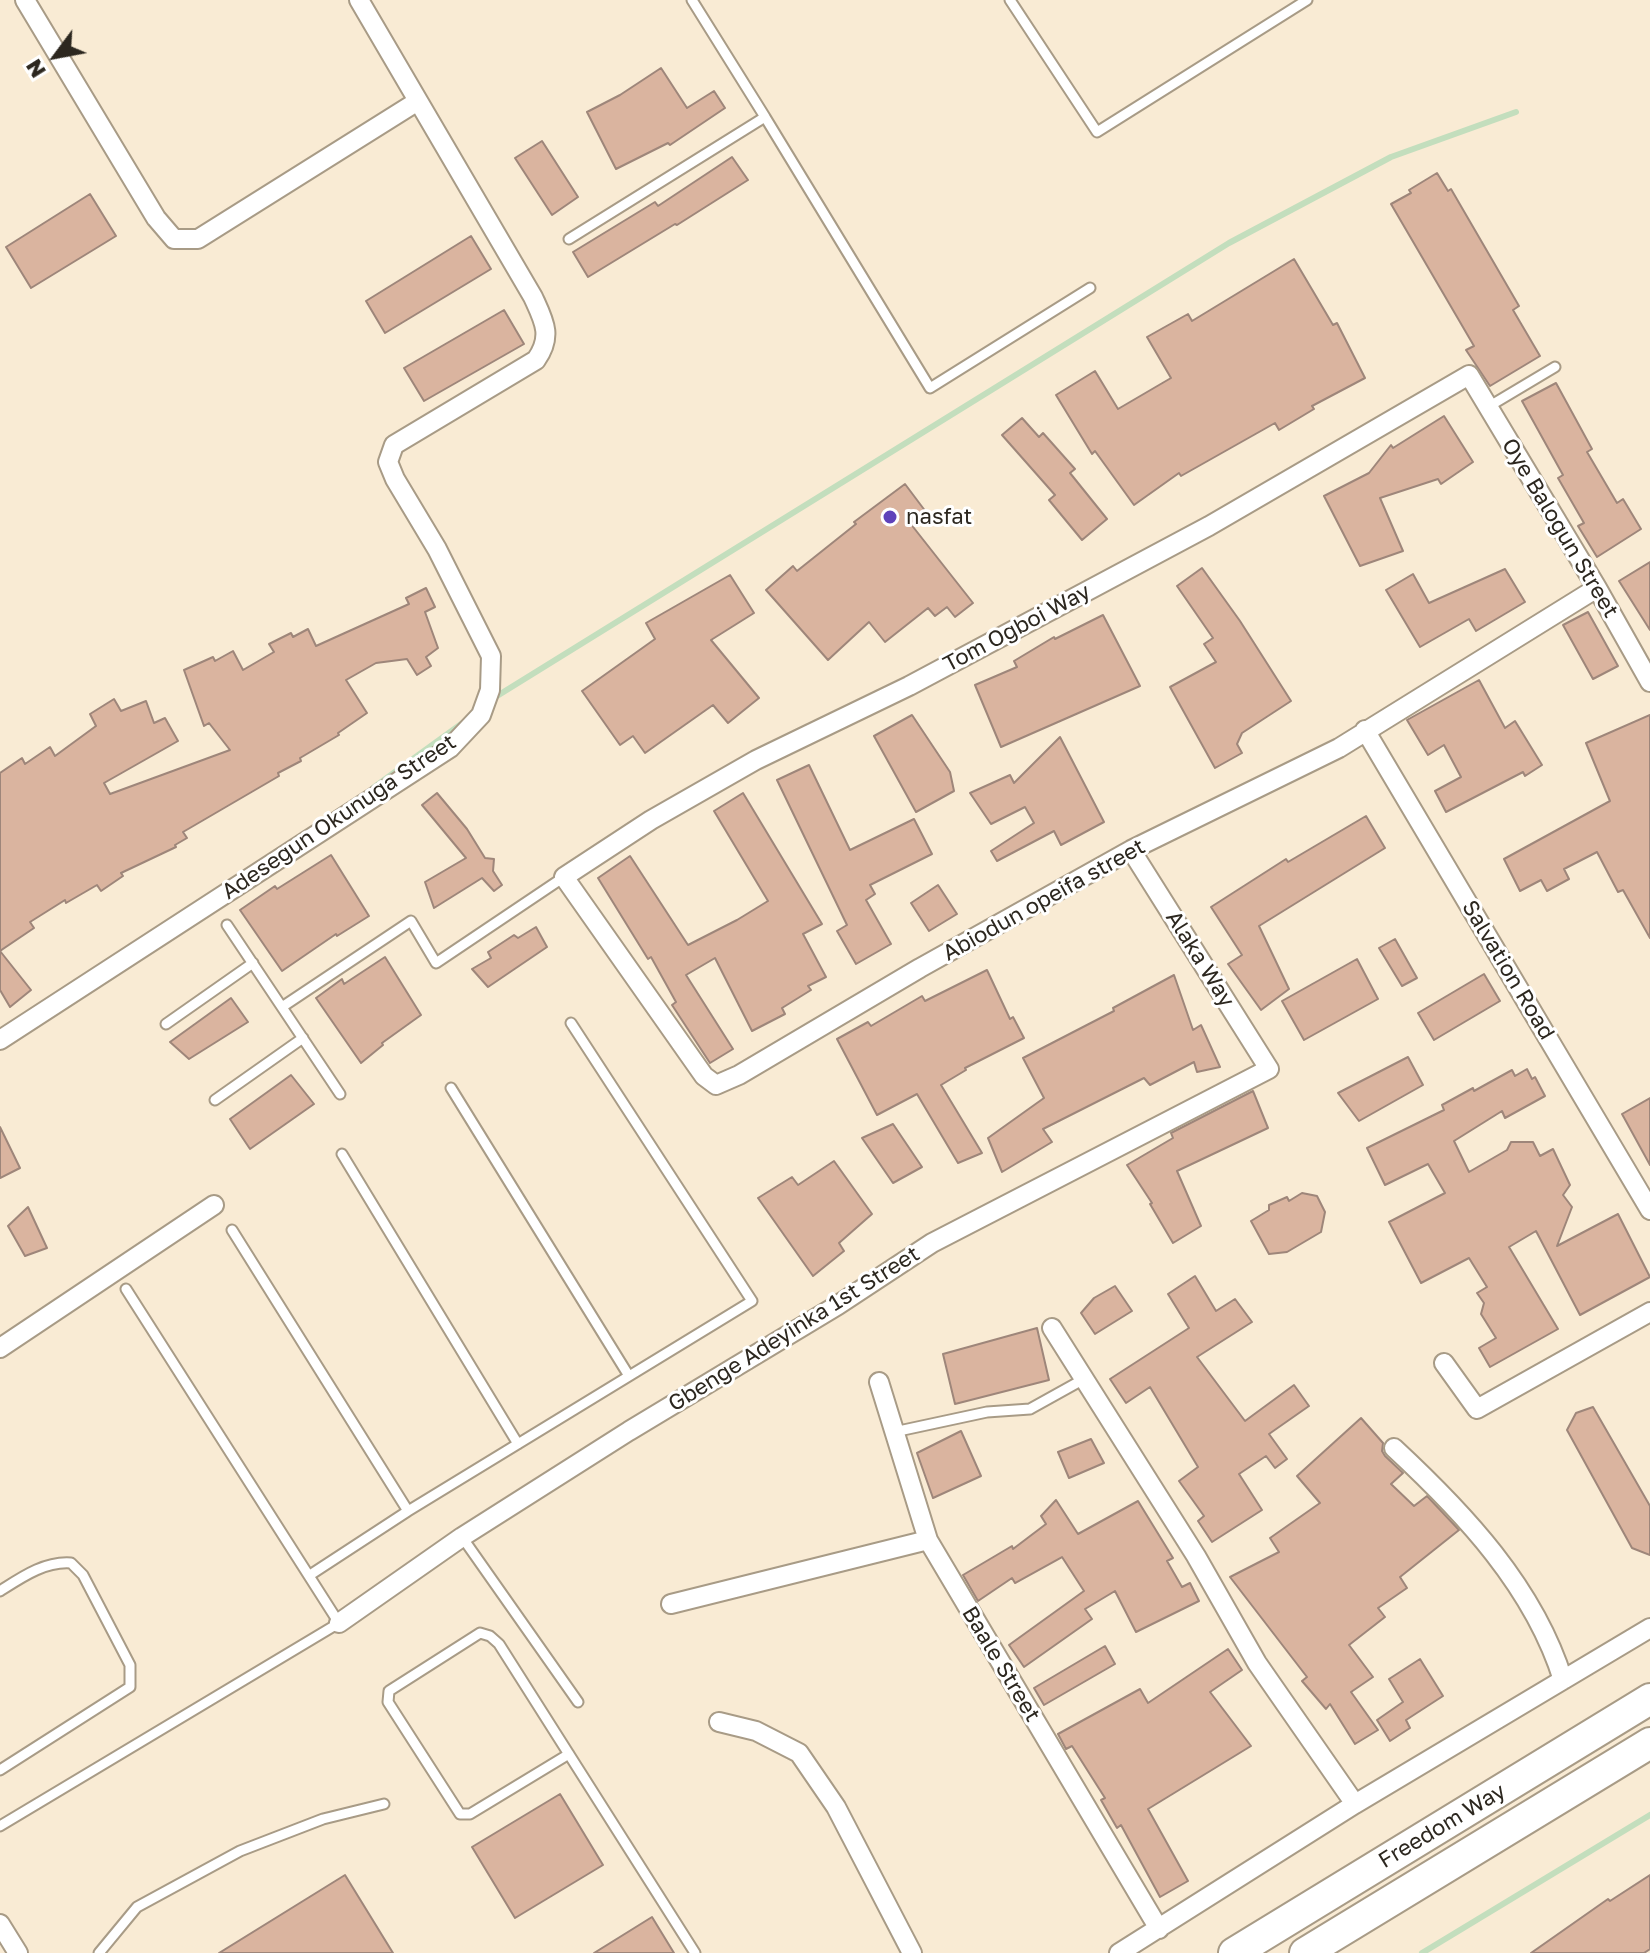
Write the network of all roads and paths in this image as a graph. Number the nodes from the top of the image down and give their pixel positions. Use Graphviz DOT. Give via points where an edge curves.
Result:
graph roads {
  1 [pos="25,0"];
  2 [pos="359,0"];
  3 [pos="692,0"];
  4 [pos="1010,0"];
  5 [pos="1307,0"];
  6 [pos="418,101"];
  7 [pos="765,117"];
  8 [pos="569,239"];
  9 [pos="1090,288"];
  10 [pos="1555,367"];
  11 [pos="1469,375"];
  12 [pos="1488,407"];
  13 [pos="1597,588"];
  14 [pos="1650,682"];
  15 [pos="1365,730"];
  16 [pos="1131,850"];
  17 [pos="564,877"];
  18 [pos="227,925"];
  19 [pos="253,963"];
  20 [pos="282,1007"];
  21 [pos="571,1023"];
  22 [pos="166,1024"];
  23 [pos="303,1038"];
  24 [pos="0,1040"];
  25 [pos="1269,1069"];
  26 [pos="451,1088"];
  27 [pos="340,1094"];
  28 [pos="215,1100"];
  29 [pos="342,1154"];
  30 [pos="214,1205"];
  31 [pos="1650,1210"];
  32 [pos="232,1230"];
  33 [pos="126,1289"];
  34 [pos="1650,1312"];
  35 [pos="1052,1328"];
  36 [pos="0,1348"];
  37 [pos="1444,1363"];
  38 [pos="629,1376"];
  39 [pos="1084,1379"];
  40 [pos="879,1382"];
  41 [pos="894,1432"];
  42 [pos="518,1444"];
  43 [pos="1394,1448"];
  44 [pos="408,1511"];
  45 [pos="462,1537"];
  46 [pos="928,1540"];
  47 [pos="310,1575"];
  48 [pos="0,1591"];
  49 [pos="671,1604"];
  50 [pos="339,1623"];
  51 [pos="1650,1628"];
  52 [pos="1563,1680"];
  53 [pos="1650,1699"];
  54 [pos="578,1702"];
  55 [pos="719,1722"];
  56 [pos="1650,1743"];
  57 [pos="569,1754"];
  58 [pos="0,1770"];
  59 [pos="384,1804"];
  60 [pos="1355,1804"];
  61 [pos="0,1826"];
  62 [pos="0,1924"];
  63 [pos="1159,1929"];
  64 [pos="18,1953"];
  65 [pos="99,1953"];
  66 [pos="695,1953"];
  67 [pos="912,1953"];
  68 [pos="1119,1953"];
  69 [pos="1234,1953"];
  70 [pos="1305,1953"];
  1 -- 6 [label="street" via="156,218 174,239 198,239"];
  2 -- 6 [label="street, Adesegun Okunuga Street"];
  3 -- 7 [label="lane"];
  4 -- 5 [label="lane" via="1097,132"];
  6 -- 24 [label="street, Adesegun Okunuga Street" via="544,322 546,346 536,360 394,445 388,462 491,656 490,690 481,715 450,748"];
  7 -- 8 [label="lane"];
  7 -- 9 [label="lane" via="930,388"];
  10 -- 12 [label="lane"];
  11 -- 12 [label="street, Oye Balogun Street"];
  11 -- 17 [label="street, Tom Ogboi Way" via="1209,526 909,686 756,760"];
  12 -- 13 [label="street, Oye Balogun Street"];
  13 -- 14 [label="street, Oye Balogun Street"];
  13 -- 15 [label="street, Abiodun opeifa street"];
  15 -- 16 [label="street, Abiodun opeifa street" via="1339,748"];
  15 -- 31 [label="street, Salvation Road"];
  16 -- 17 [label="street, Abiodun opeifa street" via="716,1085 704,1076"];
  16 -- 25 [label="street, Alaka Way"];
  17 -- 20 [label="lane" via="436,963 411,921"];
  18 -- 19 [label="lane"];
  19 -- 20 [label="lane"];
  19 -- 22 [label="lane"];
  20 -- 23 [label="lane"];
  21 -- 38 [label="lane" via="752,1301"];
  23 -- 27 [label="lane"];
  23 -- 28 [label="lane"];
  25 -- 45 [label="street, Gbenge Adeyinka 1st Street" via="932,1243"];
  26 -- 38 [label="lane"];
  29 -- 42 [label="lane"];
  30 -- 36 [label="street"];
  32 -- 44 [label="lane"];
  33 -- 47 [label="lane"];
  34 -- 37 [label="street" via="1477,1409"];
  35 -- 39 [label="street"];
  38 -- 42 [label="lane"];
  39 -- 41 [label="lane" via="1030,1409 987,1412"];
  39 -- 60 [label="street" via="1257,1663"];
  40 -- 41 [label="street, Baale Street"];
  41 -- 46 [label="street, Baale Street"];
  42 -- 44 [label="lane"];
  43 -- 52 [label="street" via="1503,1563 1535,1615"];
  44 -- 47 [label="lane"];
  45 -- 50 [label="street, Gbenge Adeyinka 1st Street"];
  45 -- 54 [label="lane"];
  46 -- 49 [label="street"];
  46 -- 63 [label="street, Baale Street"];
  47 -- 50 [label="lane"];
  48 -- 58 [label="lane" via="57,1562 71,1563 130,1665 130,1687"];
  50 -- 61 [label="lane"];
  51 -- 52 [label="street"];
  52 -- 60 [label="street"];
  53 -- 69 [label="main road, Freedom Way"];
  55 -- 67 [label="street" via="756,1731 799,1753 836,1807"];
  56 -- 70 [label="main road, Freedom Way"];
  57 -- 57 [label="lane" via="490,1636 480,1633 389,1691 388,1702 460,1814 470,1814"];
  57 -- 66 [label="lane"];
  59 -- 65 [label="lane" via="323,1819 240,1851 137,1907"];
  60 -- 63 [label="street"];
  62 -- 64 [label="street"];
  63 -- 68 [label="street"];
}
